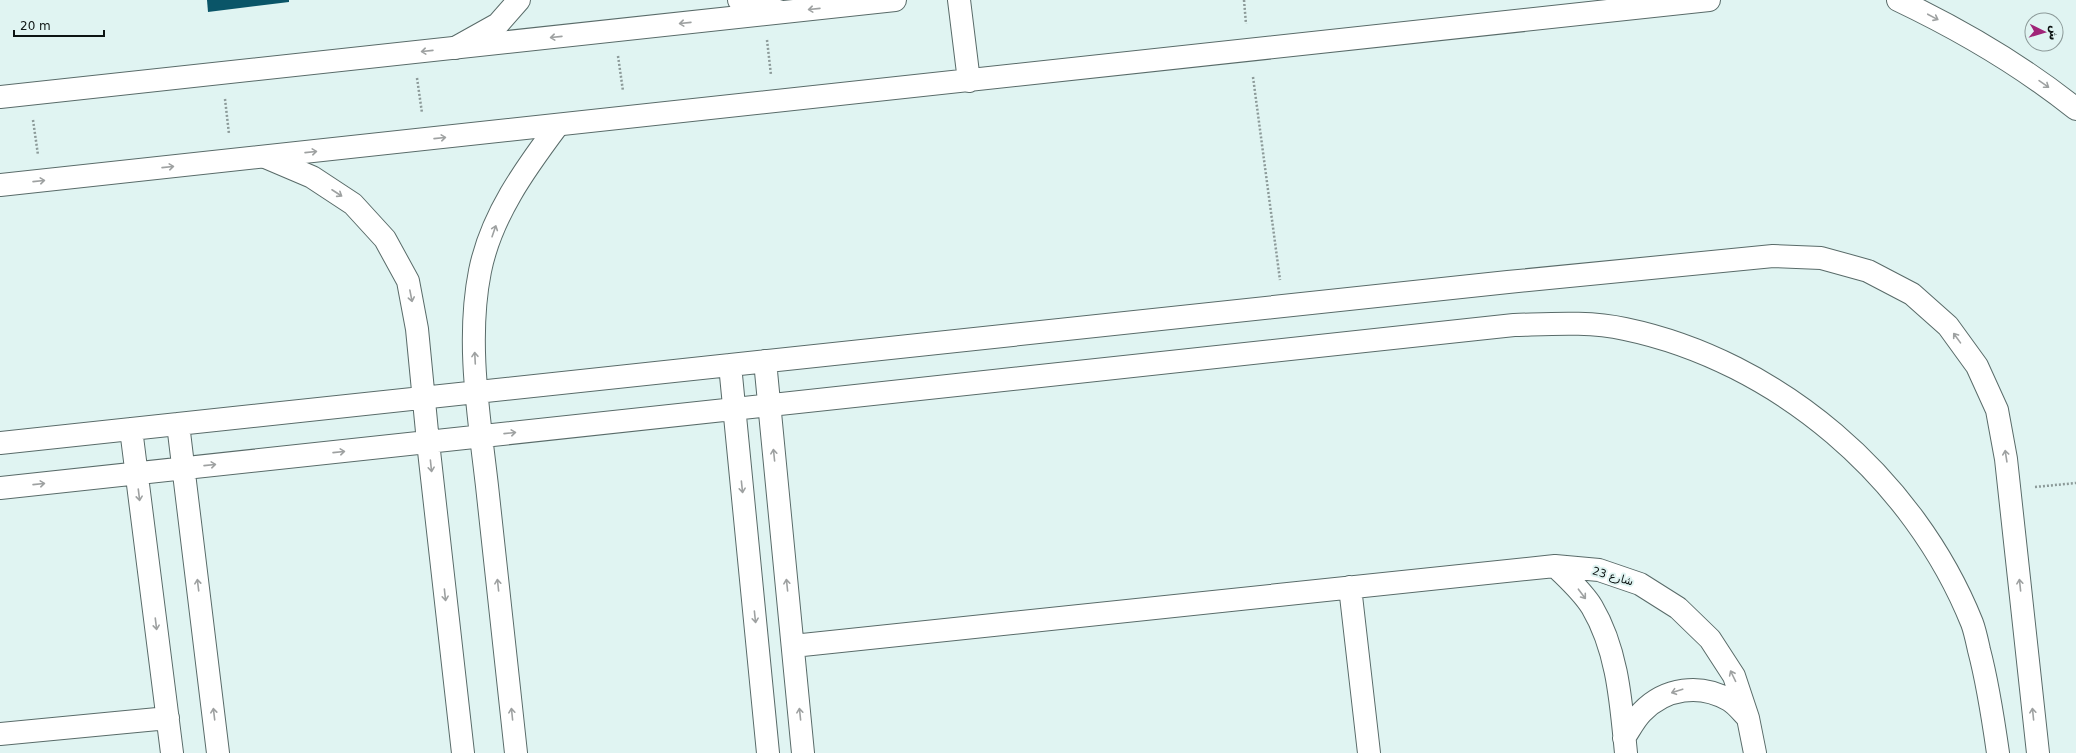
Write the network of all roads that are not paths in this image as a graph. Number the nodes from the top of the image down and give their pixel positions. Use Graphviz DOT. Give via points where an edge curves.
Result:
graph roads {
  1 [pos="519,0"];
  2 [pos="739,0"];
  3 [pos="895,0"];
  4 [pos="959,0"];
  5 [pos="1709,0"];
  6 [pos="1898,0"];
  7 [pos="773,13"];
  8 [pos="455,48"];
  9 [pos="969,81"];
  10 [pos="0,97"];
  11 [pos="2076,109"];
  12 [pos="558,125"];
  13 [pos="265,157"];
  14 [pos="0,185"];
  15 [pos="765,361"];
  16 [pos="730,365"];
  17 [pos="477,392"];
  18 [pos="424,398"];
  19 [pos="769,405"];
  20 [pos="734,409"];
  21 [pos="178,424"];
  22 [pos="131,429"];
  23 [pos="481,436"];
  24 [pos="428,442"];
  25 [pos="0,443"];
  26 [pos="184,468"];
  27 [pos="137,473"];
  28 [pos="0,488"];
  29 [pos="1555,566"];
  30 [pos="1350,587"];
  31 [pos="793,646"];
  32 [pos="168,718"];
  33 [pos="1748,718"];
  34 [pos="0,734"];
  35 [pos="1625,745"];
  36 [pos="172,753"];
  37 [pos="218,753"];
  38 [pos="463,753"];
  39 [pos="516,753"];
  40 [pos="768,753"];
  41 [pos="803,753"];
  42 [pos="1369,753"];
  43 [pos="1755,753"];
  44 [pos="1998,753"];
  45 [pos="2038,753"];
  1 -- 8 [label="street" via="498,24"];
  2 -- 7 [label="street"];
  3 -- 7 [label="street, one-way"];
  4 -- 9 [label="street"];
  5 -- 9 [label="street"];
  6 -- 11 [label="street, one-way" via="1990,48"];
  7 -- 8 [label="street, one-way"];
  8 -- 10 [label="street, one-way"];
  9 -- 12 [label="street"];
  13 -- 12 [label="street, one-way"];
  17 -- 12 [label="street, one-way" via="474,325 480,270 498,218 525,170"];
  14 -- 13 [label="street, one-way"];
  13 -- 18 [label="street, one-way" via="312,177 353,204 385,239 408,281 418,329"];
  15 -- 16 [label="street"];
  15 -- 19 [label="street"];
  45 -- 15 [label="street, one-way" via="2010,490 1997,410 1978,366 1948,326 1905,291 1868,271 1821,258 1773,256"];
  16 -- 17 [label="street"];
  16 -- 20 [label="street"];
  17 -- 18 [label="street"];
  17 -- 23 [label="street"];
  18 -- 21 [label="street"];
  18 -- 24 [label="street"];
  19 -- 20 [label="street"];
  31 -- 19 [label="street, one-way"];
  19 -- 44 [label="street" via="1514,325 1574,323 1624,329 1676,342 1724,363 1769,388 1822,424 1870,466 1912,515 1947,569 1972,624 1989,686"];
  23 -- 20 [label="street, one-way"];
  20 -- 40 [label="street, one-way"];
  21 -- 22 [label="street"];
  21 -- 26 [label="street"];
  22 -- 25 [label="street"];
  22 -- 27 [label="street"];
  23 -- 24 [label="street"];
  39 -- 23 [label="street, one-way"];
  26 -- 24 [label="street, one-way"];
  24 -- 38 [label="street, one-way"];
  26 -- 27 [label="street"];
  37 -- 26 [label="street, one-way"];
  28 -- 27 [label="street, one-way"];
  27 -- 32 [label="street, one-way"];
  29 -- 30 [label="street, شارع 23"];
  33 -- 29 [label="street, شارع 23, one-way" via="1734,676 1710,639 1678,608 1640,584 1606,573"];
  29 -- 35 [label="street, one-way" via="1575,585 1604,631 1613,657"];
  30 -- 31 [label="street, شارع 23"];
  30 -- 42 [label="street"];
  41 -- 31 [label="street, one-way"];
  32 -- 34 [label="street"];
  32 -- 36 [label="street"];
  33 -- 35 [label="street, one-way" via="1730,700 1708,691 1683,689 1660,697 1641,713"];
  33 -- 43 [label="street, شارع 23"];
}
